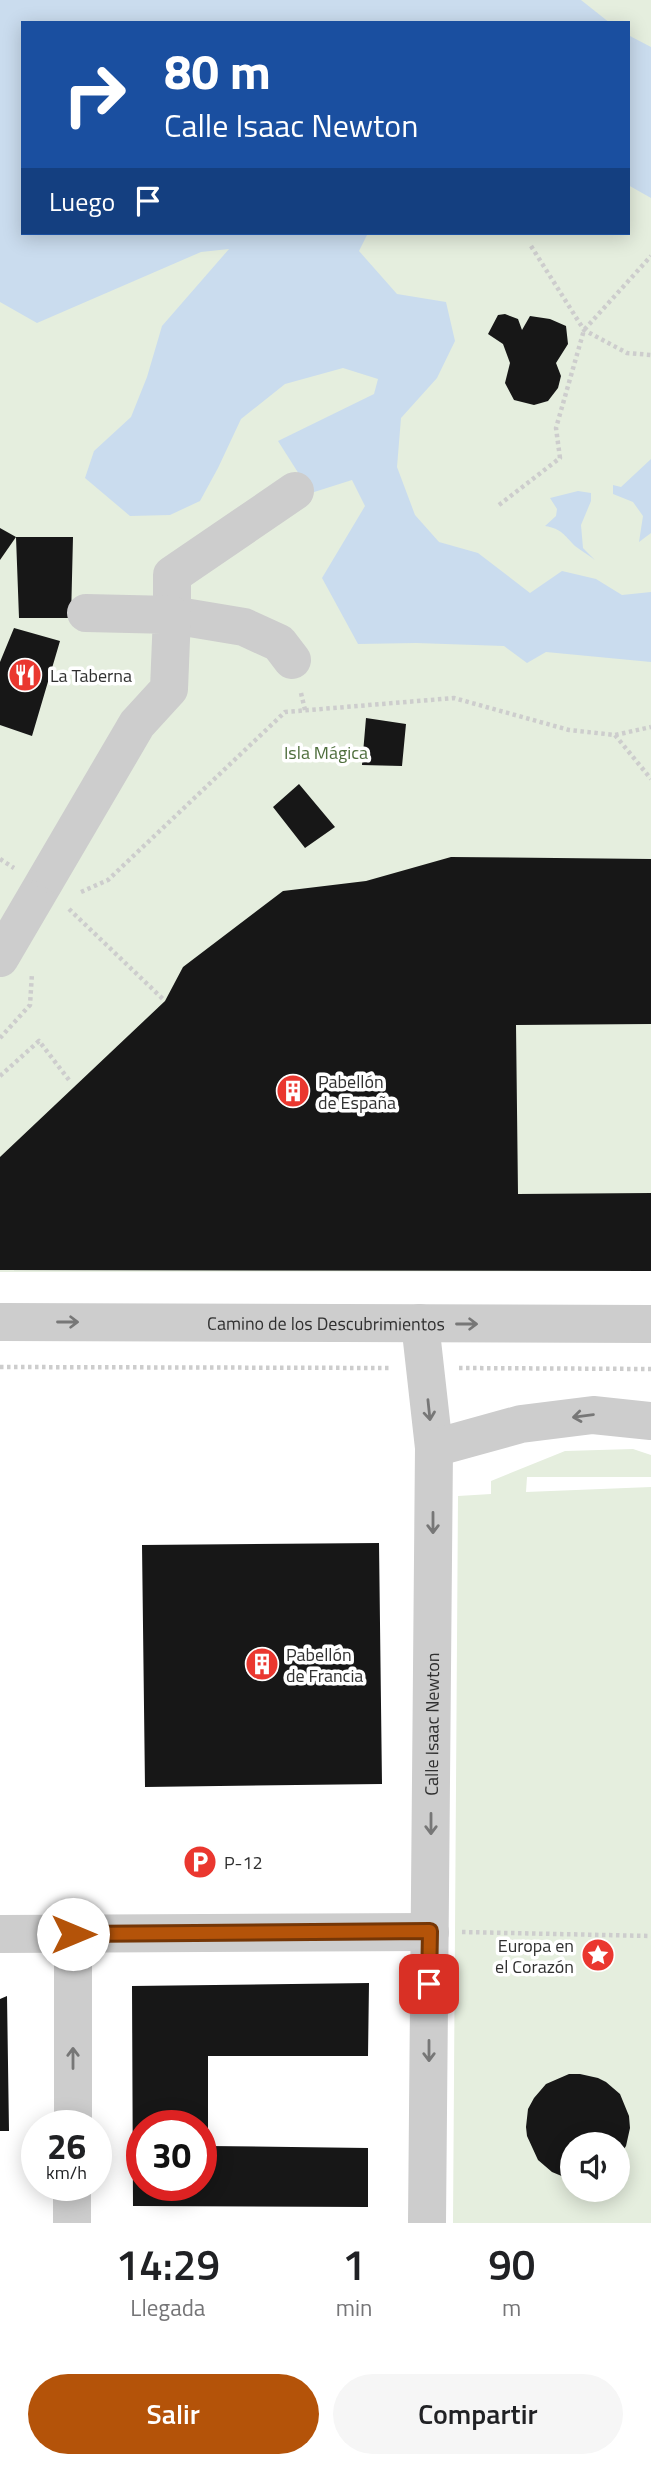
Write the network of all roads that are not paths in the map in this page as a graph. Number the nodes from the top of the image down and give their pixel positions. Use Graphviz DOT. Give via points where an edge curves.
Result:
graph roads {
  1 [pos="295,491"];
  2 [pos="86,613"];
  3 [pos="172,615"];
  4 [pos="292,660"];
  5 [pos="16,963"];
  6 [pos="0,1322"];
  7 [pos="420,1324"];
  8 [pos="651,1324"];
  9 [pos="651,1421"];
  10 [pos="434,1448"];
  11 [pos="430,1931"];
  12 [pos="0,1934"];
  13 [pos="73,1934"];
  14 [pos="73,2110"];
  15 [pos="72,2201"];
  16 [pos="72,2223"];
  17 [pos="427,2223"];
  1 -- 3 [label="street" via="172,575"];
  2 -- 3 [label="street"];
  3 -- 4 [label="street" via="244,627 279,643"];
  3 -- 5 [label="street" via="169,689 138,724"];
  6 -- 7 [label="street, Camino de los Descubrimientos, one-way"];
  7 -- 8 [label="street, Camino de los Descubrimientos, one-way"];
  7 -- 10 [label="street, Calle Isaac Newton, one-way"];
  9 -- 10 [label="street, one-way" via="593,1415 521,1424"];
  10 -- 11 [label="street, Calle Isaac Newton, one-way"];
  11 -- 13 [label="street"];
  11 -- 17 [label="street, Calle Isaac Newton, one-way"];
  12 -- 13 [label="street"];
  14 -- 13 [label="street, one-way"];
  15 -- 16 [label="street"];
}
